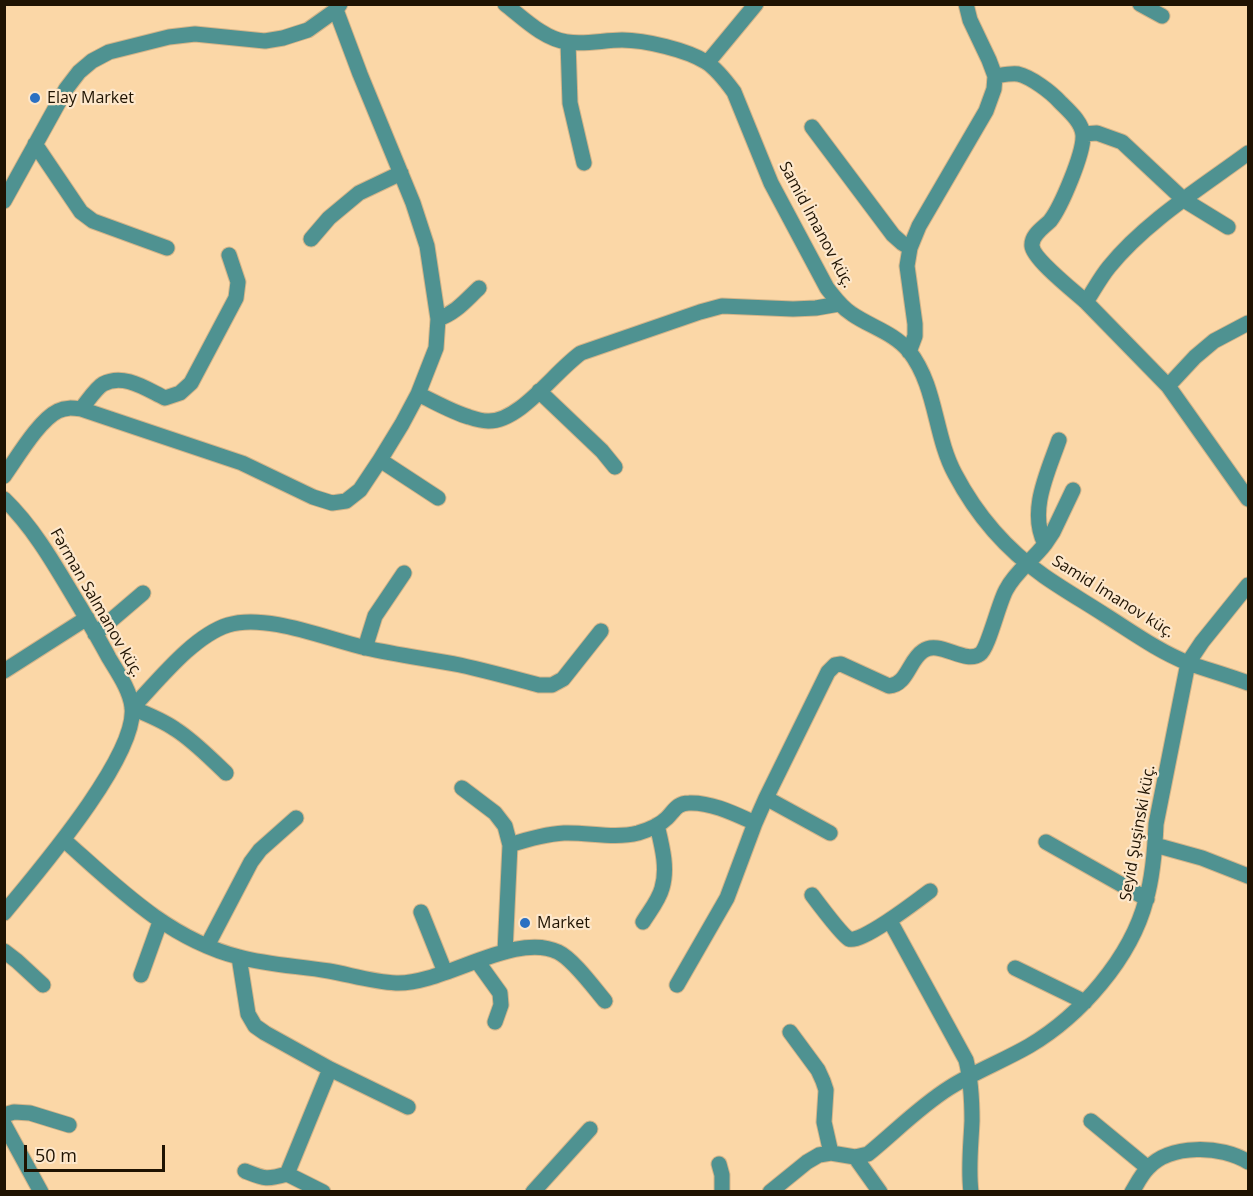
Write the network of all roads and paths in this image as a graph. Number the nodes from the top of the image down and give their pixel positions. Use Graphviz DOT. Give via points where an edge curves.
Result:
graph roads {
  1 [pos="505,4"];
  2 [pos="756,4"];
  3 [pos="966,4"];
  4 [pos="1140,4"];
  5 [pos="338,8"];
  6 [pos="1162,16"];
  7 [pos="568,42"];
  8 [pos="708,62"];
  9 [pos="995,76"];
  10 [pos="812,127"];
  11 [pos="1083,134"];
  12 [pos="35,144"];
  13 [pos="1248,153"];
  14 [pos="584,163"];
  15 [pos="401,173"];
  16 [pos="5,197"];
  17 [pos="1184,200"];
  18 [pos="1228,227"];
  19 [pos="311,239"];
  20 [pos="167,248"];
  21 [pos="910,248"];
  22 [pos="229,255"];
  23 [pos="479,288"];
  24 [pos="1086,302"];
  25 [pos="839,304"];
  26 [pos="438,319"];
  27 [pos="1248,323"];
  28 [pos="909,352"];
  29 [pos="1168,386"];
  30 [pos="539,391"];
  31 [pos="418,394"];
  32 [pos="81,409"];
  33 [pos="1059,440"];
  34 [pos="380,460"];
  35 [pos="615,467"];
  36 [pos="4,476"];
  37 [pos="1073,490"];
  38 [pos="438,498"];
  39 [pos="4,499"];
  40 [pos="1248,499"];
  41 [pos="1045,544"];
  42 [pos="1029,563"];
  43 [pos="404,573"];
  44 [pos="1248,585"];
  45 [pos="143,593"];
  46 [pos="87,618"];
  47 [pos="601,631"];
  48 [pos="96,634"];
  49 [pos="365,648"];
  50 [pos="1188,663"];
  51 [pos="4,671"];
  52 [pos="1248,682"];
  53 [pos="132,708"];
  54 [pos="226,773"];
  55 [pos="462,788"];
  56 [pos="766,798"];
  57 [pos="296,818"];
  58 [pos="755,822"];
  59 [pos="657,825"];
  60 [pos="830,833"];
  61 [pos="64,840"];
  62 [pos="1046,842"];
  63 [pos="510,845"];
  64 [pos="1155,845"];
  65 [pos="1248,876"];
  66 [pos="930,891"];
  67 [pos="812,895"];
  68 [pos="1147,899"];
  69 [pos="421,912"];
  70 [pos="4,913"];
  71 [pos="890,921"];
  72 [pos="160,922"];
  73 [pos="643,922"];
  74 [pos="207,946"];
  75 [pos="4,951"];
  76 [pos="505,952"];
  77 [pos="239,957"];
  78 [pos="477,962"];
  79 [pos="1015,968"];
  80 [pos="445,972"];
  81 [pos="141,975"];
  82 [pos="43,985"];
  83 [pos="677,985"];
  84 [pos="605,1001"];
  85 [pos="1085,1002"];
  86 [pos="495,1022"];
  87 [pos="790,1032"];
  88 [pos="330,1069"];
  89 [pos="970,1077"];
  90 [pos="408,1107"];
  91 [pos="4,1115"];
  92 [pos="1091,1121"];
  93 [pos="4,1124"];
  94 [pos="69,1125"];
  95 [pos="590,1129"];
  96 [pos="831,1153"];
  97 [pos="855,1157"];
  98 [pos="1248,1162"];
  99 [pos="719,1164"];
  100 [pos="1148,1168"];
  101 [pos="245,1171"];
  102 [pos="287,1174"];
  103 [pos="41,1191"];
  104 [pos="323,1191"];
  105 [pos="533,1191"];
  106 [pos="723,1191"];
  107 [pos="770,1191"];
  108 [pos="880,1191"];
  109 [pos="971,1191"];
  110 [pos="1132,1191"];
  1 -- 7 [label="street, Samid İmanov küç." via="540,30"];
  2 -- 8 [label="street"];
  3 -- 9 [label="street"];
  4 -- 6 [label="street"];
  5 -- 12 [label="street" via="308,30 283,38 265,41 195,34 109,52 92,61 72,81"];
  5 -- 15 [label="street"];
  7 -- 8 [label="street, Samid İmanov küç." via="650,43"];
  7 -- 14 [label="street" via="570,103"];
  8 -- 25 [label="street, Samid İmanov küç." via="734,92 771,183"];
  9 -- 11 [label="street" via="1018,74 1033,81 1075,116"];
  9 -- 21 [label="street" via="986,111"];
  10 -- 21 [label="street" via="893,235"];
  11 -- 17 [label="street" via="1097,133 1122,141"];
  11 -- 24 [label="street" via="1060,206 1033,237 1032,247 1036,257"];
  12 -- 16 [label="street"];
  12 -- 20 [label="street" via="87,217"];
  13 -- 17 [label="street"];
  15 -- 19 [label="street" via="359,193"];
  15 -- 26 [label="street" via="427,246"];
  17 -- 18 [label="street"];
  17 -- 24 [label="street" via="1108,267"];
  21 -- 28 [label="street" via="907,266 915,336"];
  22 -- 32 [label="street" via="238,282 236,298 190,383 180,393 165,398 135,382 115,381 102,385"];
  23 -- 26 [label="street" via="457,309"];
  24 -- 29 [label="street"];
  25 -- 28 [label="street, Samid İmanov küç." via="893,336"];
  25 -- 30 [label="street" via="793,309 722,306 700,312 581,353"];
  26 -- 31 [label="street" via="436,348"];
  27 -- 29 [label="street" via="1214,341"];
  28 -- 42 [label="street, Samid İmanov küç." via="930,393 955,474 998,536"];
  29 -- 40 [label="street"];
  30 -- 31 [label="street" via="507,417 489,421 468,417"];
  30 -- 35 [label="street"];
  31 -- 34 [label="street"];
  32 -- 34 [label="street" via="242,463 333,503 346,501 360,490"];
  32 -- 36 [label="street" via="57,411 48,418"];
  33 -- 41 [label="street" via="1041,490 1038,520"];
  34 -- 38 [label="street"];
  37 -- 41 [label="street"];
  39 -- 46 [label="street, Fərman Salmanov küç." via="32,529"];
  41 -- 42 [label="street"];
  42 -- 50 [label="street, Samid İmanov küç." via="1152,645"];
  42 -- 56 [label="street" via="1006,589 980,654 972,657 926,648 895,686 841,664 828,672"];
  43 -- 49 [label="street" via="375,616"];
  44 -- 50 [label="street, Seyid Şuşinski küç."];
  45 -- 48 [label="street"];
  46 -- 48 [label="street, Fərman Salmanov küç."];
  46 -- 51 [label="street"];
  47 -- 49 [label="street" via="563,680 552,685"];
  48 -- 53 [label="street, Fərman Salmanov küç." via="128,692"];
  49 -- 53 [label="street" via="272,623 228,625 186,652"];
  50 -- 52 [label="street, Samid İmanov küç."];
  50 -- 64 [label="street, Seyid Şuşinski küç."];
  53 -- 54 [label="street" via="177,729"];
  53 -- 61 [label="street" via="126,741"];
  55 -- 63 [label="street" via="495,813 505,826"];
  56 -- 58 [label="street"];
  56 -- 60 [label="street"];
  57 -- 74 [label="street" via="251,862"];
  58 -- 59 [label="street" via="690,803 680,804"];
  58 -- 83 [label="street" via="727,897"];
  59 -- 63 [label="street" via="637,833 565,833"];
  59 -- 73 [label="street" via="663,850 662,890"];
  61 -- 70 [label="street"];
  61 -- 72 [label="street"];
  62 -- 68 [label="street"];
  63 -- 76 [label="street"];
  64 -- 65 [label="street"];
  64 -- 68 [label="street, Seyid Şuşinski küç."];
  66 -- 71 [label="street"];
  67 -- 71 [label="street" via="849,939 856,940"];
  68 -- 85 [label="street, Seyid Şuşinski küç." via="1130,940"];
  69 -- 80 [label="street"];
  71 -- 89 [label="street" via="966,1060"];
  72 -- 74 [label="street"];
  72 -- 81 [label="street"];
  74 -- 77 [label="street"];
  75 -- 82 [label="street"];
  76 -- 78 [label="street"];
  76 -- 84 [label="street" via="531,947 559,952"];
  77 -- 80 [label="street" via="396,983"];
  77 -- 88 [label="street" via="248,1014 255,1026"];
  78 -- 80 [label="street"];
  78 -- 86 [label="street" via="500,993 501,1005"];
  79 -- 85 [label="street"];
  85 -- 89 [label="street, Seyid Şuşinski küç." via="1030,1045"];
  87 -- 96 [label="street" via="823,1081 824,1122"];
  88 -- 90 [label="street"];
  88 -- 102 [label="street"];
  89 -- 97 [label="street, Seyid Şuşinski küç." via="926,1104 868,1154"];
  89 -- 109 [label="street"];
  91 -- 94 [label="street" via="30,1113"];
  92 -- 100 [label="street"];
  93 -- 103 [label="street"];
  95 -- 105 [label="street"];
  96 -- 97 [label="street"];
  96 -- 107 [label="street" via="807,1162"];
  97 -- 108 [label="street"];
  98 -- 100 [label="street" via="1216,1150 1201,1150 1165,1156"];
  99 -- 106 [label="street"];
  100 -- 110 [label="street"];
  101 -- 102 [label="street" via="271,1178"];
  102 -- 104 [label="street"];
}
